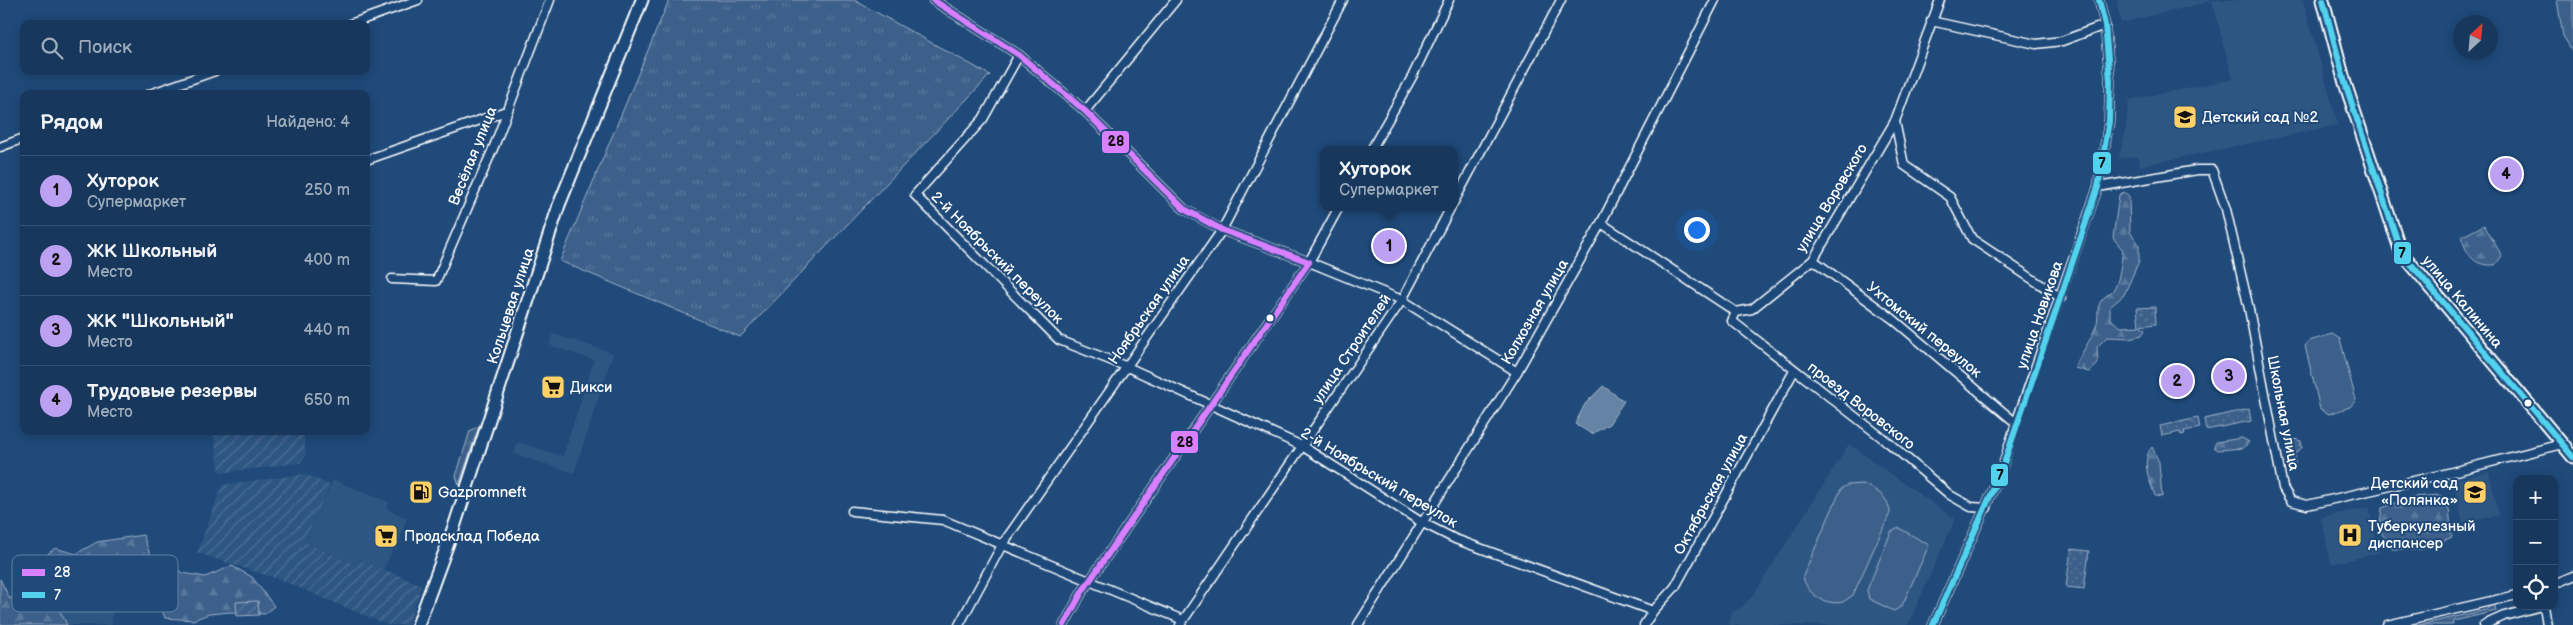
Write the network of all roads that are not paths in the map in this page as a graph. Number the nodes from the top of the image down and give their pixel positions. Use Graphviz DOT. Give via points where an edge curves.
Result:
graph roads {
  1 [pos="418,0"];
  2 [pos="550,0"];
  3 [pos="642,0"];
  4 [pos="934,0"];
  5 [pos="1176,0"];
  6 [pos="1343,0"];
  7 [pos="1449,0"];
  8 [pos="1561,0"];
  9 [pos="1715,0"];
  10 [pos="1940,0"];
  11 [pos="2099,0"];
  12 [pos="2323,0"];
  13 [pos="361,20"];
  14 [pos="1931,21"];
  15 [pos="2105,25"];
  16 [pos="1019,55"];
  17 [pos="204,75"];
  18 [pos="161,90"];
  19 [pos="506,111"];
  20 [pos="1085,111"];
  21 [pos="1894,121"];
  22 [pos="20,140"];
  23 [pos="1373,146"];
  24 [pos="0,147"];
  25 [pos="370,159"];
  26 [pos="2098,187"];
  27 [pos="1458,194"];
  28 [pos="1337,211"];
  29 [pos="1449,211"];
  30 [pos="1601,223"];
  31 [pos="1222,230"];
  32 [pos="1813,260"];
  33 [pos="1309,262"];
  34 [pos="392,280"];
  35 [pos="2061,298"];
  36 [pos="1402,300"];
  37 [pos="1736,312"];
  38 [pos="1125,366"];
  39 [pos="1794,371"];
  40 [pos="1516,372"];
  41 [pos="1212,405"];
  42 [pos="2016,423"];
  43 [pos="2562,444"];
  44 [pos="1302,446"];
  45 [pos="2573,457"];
  46 [pos="1987,508"];
  47 [pos="852,512"];
  48 [pos="1421,522"];
  49 [pos="1002,545"];
  50 [pos="2573,576"];
  51 [pos="1090,582"];
  52 [pos="2558,582"];
  53 [pos="2513,596"];
  54 [pos="2527,610"];
  55 [pos="2544,610"];
  56 [pos="1653,611"];
  57 [pos="1182,623"];
  58 [pos="418,625"];
  59 [pos="959,625"];
  60 [pos="1064,625"];
  61 [pos="1358,625"];
  62 [pos="1644,625"];
  63 [pos="1933,625"];
  64 [pos="2386,625"];
  65 [pos="2484,625"];
  66 [pos="2547,625"];
  1 -- 13 [label="street"];
  2 -- 19 [label="street, Весёлая улица"];
  3 -- 58 [label="street, Кольцевая улица" via="559,205 455,524"];
  4 -- 16 [label="street"];
  5 -- 20 [label="street"];
  6 -- 31 [label="street, Ноябрьская улица"];
  7 -- 23 [label="street" via="1412,77"];
  8 -- 27 [label="street"];
  9 -- 30 [label="street, Колхозная улица"];
  10 -- 14 [label="street, улица Воровского"];
  11 -- 15 [label="street, улица Новикова"];
  12 -- 43 [label="street, улица Калинина" via="2345,83 2401,252"];
  14 -- 15 [label="street" via="2036,44 2062,42"];
  14 -- 21 [label="street, улица Воровского"];
  15 -- 26 [label="street, улица Новикова" via="2110,80 2109,120"];
  16 -- 20 [label="street"];
  16 -- 38 [label="street, 2-й Ноябрьский переулок" via="983,119 915,195 1059,340"];
  17 -- 18 [label="street"];
  19 -- 25 [label="street"];
  19 -- 34 [label="street, Весёлая улица" via="436,281"];
  20 -- 31 [label="street" via="1184,209"];
  21 -- 32 [label="street, улица Воровского"];
  21 -- 35 [label="street" via="1904,165 1950,197 1972,239"];
  22 -- 24 [label="street"];
  26 -- 35 [label="street, улица Новикова"];
  26 -- 43 [label="street, Школьная улица" via="2212,170 2226,209 2249,309 2283,488 2290,501 2307,504"];
  28 -- 33 [label="street"];
  29 -- 36 [label="street, улица Строителей"];
  30 -- 37 [label="street"];
  30 -- 40 [label="street, Колхозная улица"];
  31 -- 33 [label="street"];
  31 -- 38 [label="street, Ноябрьская улица"];
  32 -- 37 [label="street, улица Воровского" via="1752,309"];
  32 -- 42 [label="street, Ухтомский переулок" via="1893,320"];
  33 -- 36 [label="street"];
  33 -- 41 [label="street"];
  35 -- 42 [label="street, улица Новикова"];
  36 -- 40 [label="street"];
  36 -- 44 [label="street, улица Строителей"];
  37 -- 39 [label="street, проезд Воровского" via="1732,321"];
  38 -- 41 [label="street, 2-й Ноябрьский переулок"];
  38 -- 49 [label="street, Ноябрьская улица"];
  39 -- 46 [label="street, проезд Воровского" via="1950,495 1970,507"];
  39 -- 56 [label="street, Октябрьская улица" via="1675,587"];
  40 -- 48 [label="street, Колхозная улица"];
  41 -- 44 [label="street, 2-й Ноябрьский переулок"];
  41 -- 51 [label="street"];
  42 -- 46 [label="street, улица Новикова" via="2002,472"];
  43 -- 45 [label="street, улица Калинина"];
  44 -- 48 [label="street, 2-й Ноябрьский переулок"];
  44 -- 57 [label="street, улица Строителей"];
  46 -- 63 [label="street, улица Новикова"];
  47 -- 49 [label="street" via="943,520"];
  48 -- 56 [label="street, 2-й Ноябрьский переулок" via="1455,539"];
  48 -- 61 [label="street, Колхозная улица"];
  49 -- 51 [label="street"];
  49 -- 59 [label="street, Ноябрьская улица"];
  50 -- 52 [label="street"];
  51 -- 57 [label="street"];
  51 -- 60 [label="street"];
  53 -- 64 [label="street"];
  54 -- 65 [label="street"];
  55 -- 66 [label="street"];
  56 -- 62 [label="street, Октябрьская улица"];
}
